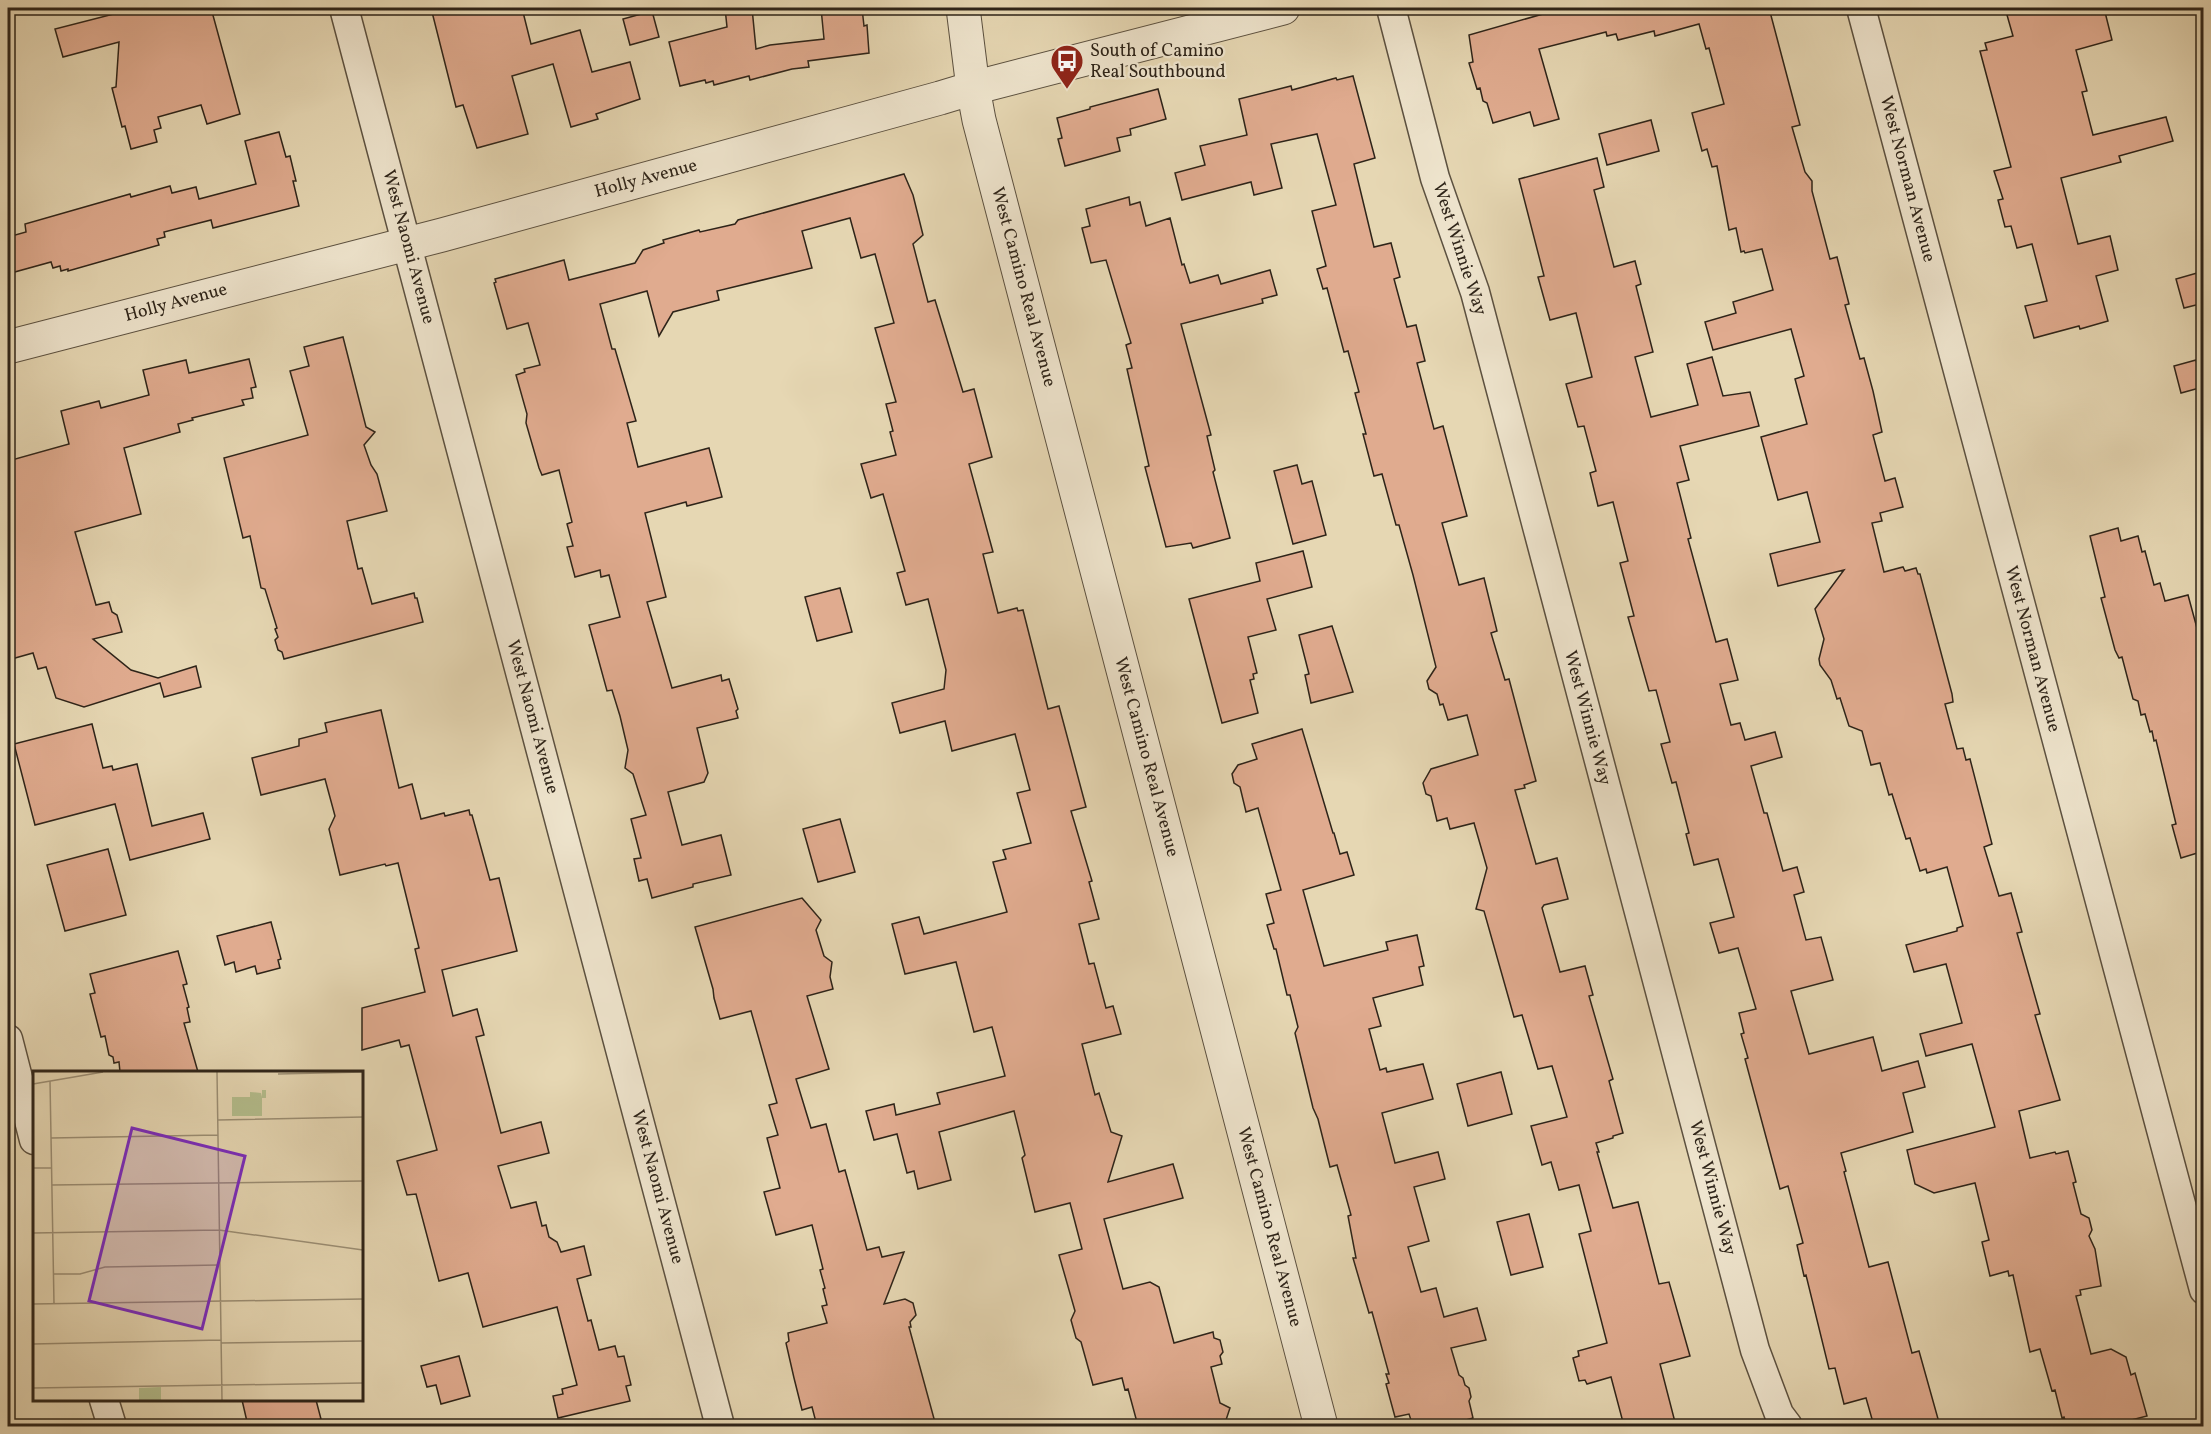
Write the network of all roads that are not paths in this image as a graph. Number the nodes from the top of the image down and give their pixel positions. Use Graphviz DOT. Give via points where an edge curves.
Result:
graph roads {
  1 [pos="344,8"];
  2 [pos="963,8"];
  3 [pos="1283,8"];
  4 [pos="1391,8"];
  5 [pos="1861,8"];
  6 [pos="972,88"];
  7 [pos="406,244"];
  8 [pos="8,347"];
  9 [pos="8,1039"];
  10 [pos="33,1136"];
  11 [pos="2204,1290"];
  12 [pos="104,1401"];
  13 [pos="111,1426"];
  14 [pos="720,1426"];
  15 [pos="1321,1426"];
  16 [pos="1788,1426"];
  1 -- 7 [label="street, West Naomi Avenue"];
  2 -- 6 [label="street, West Camino Real Avenue"];
  3 -- 6 [label="street, Holly Avenue"];
  4 -- 16 [label="street, West Winnie Way" via="1435,178 1475,292 1755,1350 1779,1413"];
  5 -- 11 [label="street, West Norman Avenue"];
  6 -- 7 [label="street, Holly Avenue"];
  6 -- 15 [label="street, West Camino Real Avenue"];
  7 -- 8 [label="street, Holly Avenue"];
  7 -- 14 [label="street, West Naomi Avenue"];
  9 -- 10 [label="street"];
  12 -- 13 [label="street"];
}
